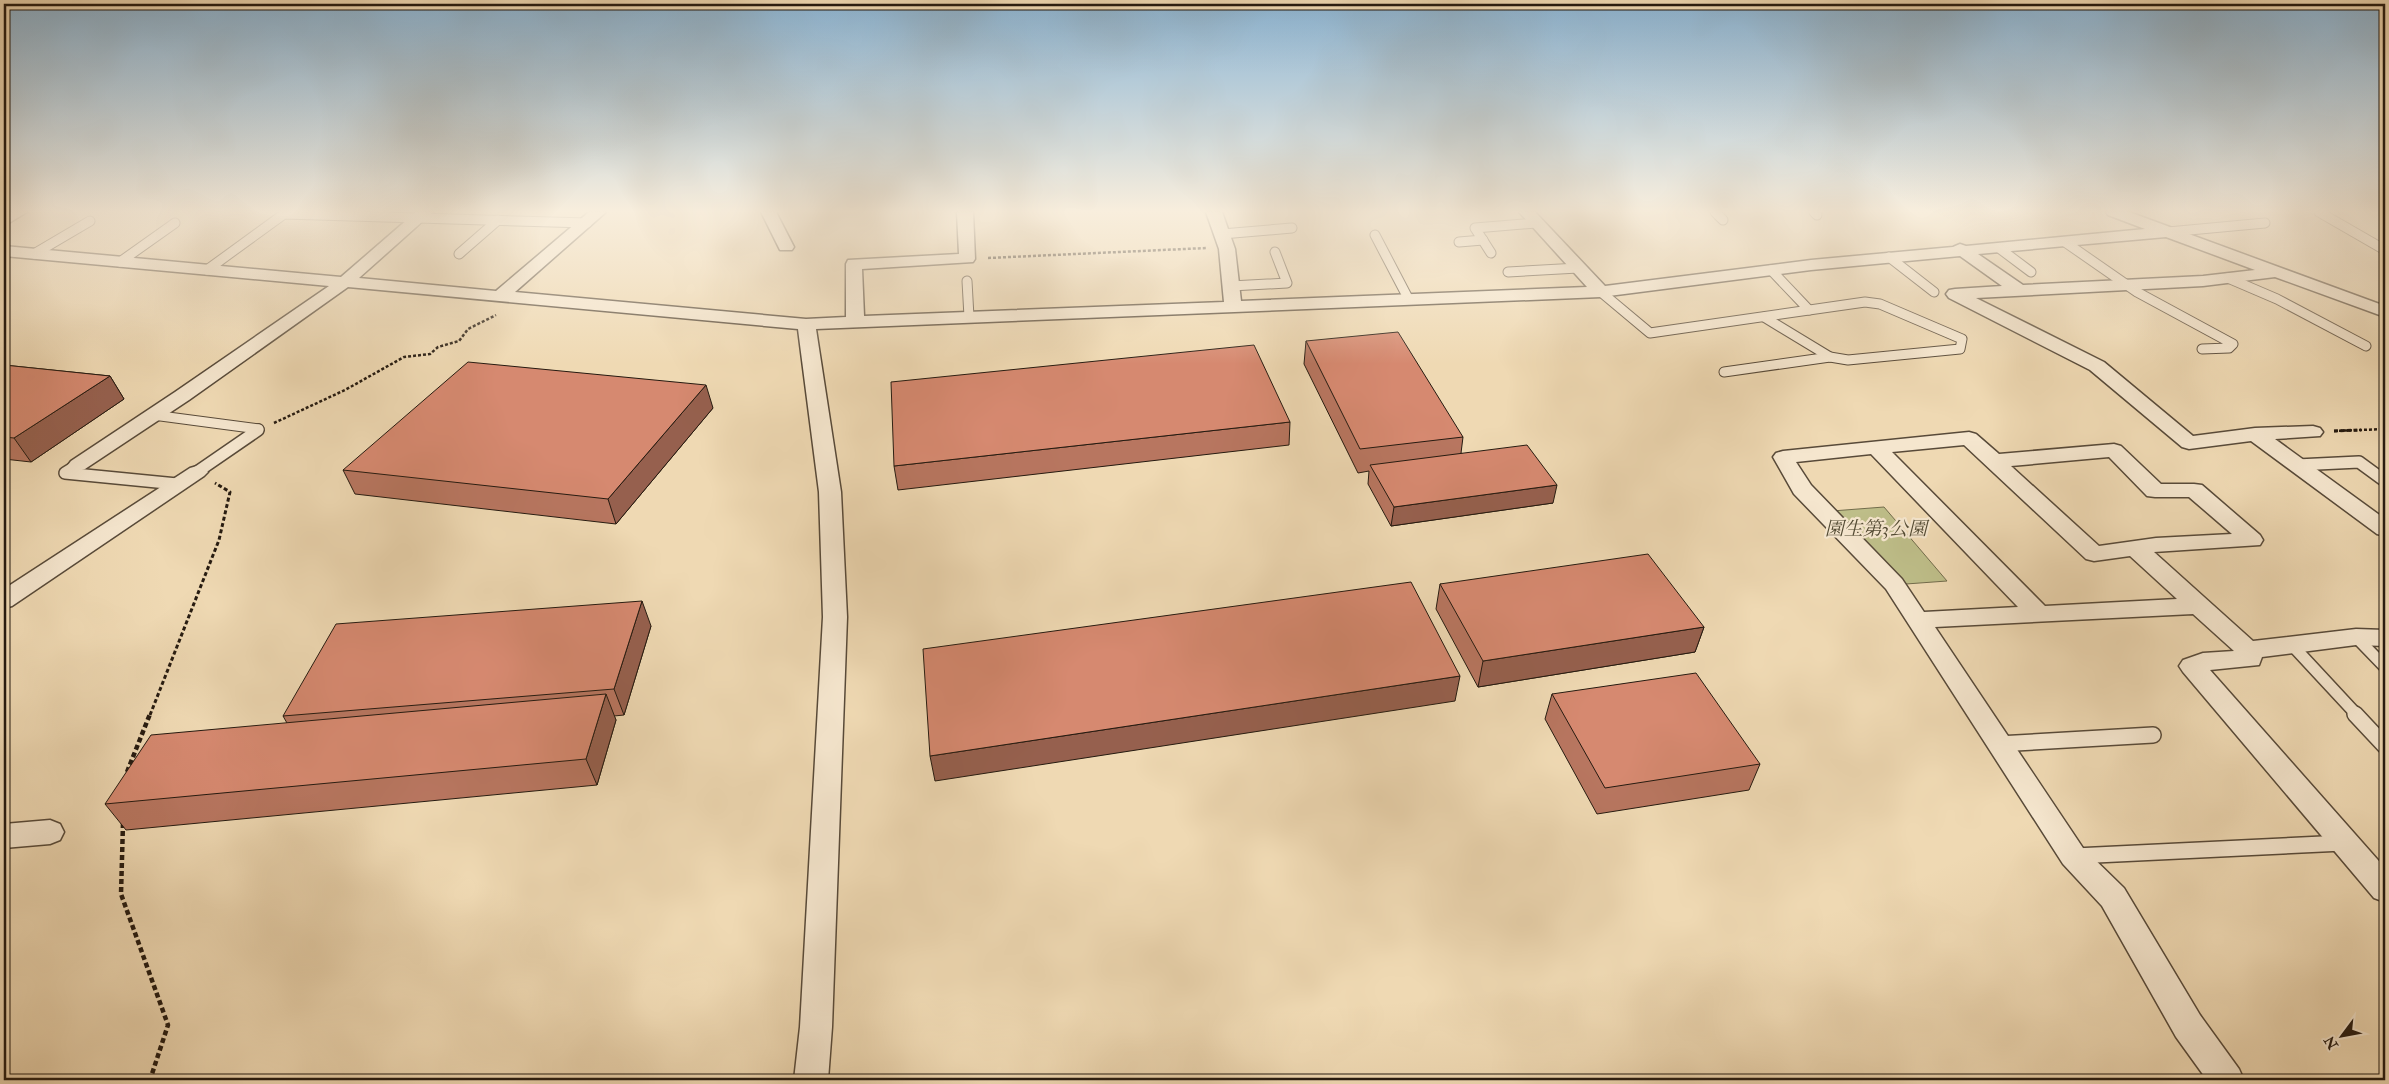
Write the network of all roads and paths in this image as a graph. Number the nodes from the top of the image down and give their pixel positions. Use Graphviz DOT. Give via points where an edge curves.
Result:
graph roads {
  1 [pos="126,263"];
  2 [pos="217,263"];
  3 [pos="368,263"];
  4 [pos="540,263"];
  5 [pos="886,263"];
  6 [pos="1227,263"];
  7 [pos="1279,263"];
  8 [pos="1389,263"];
  9 [pos="1573,263"];
  10 [pos="1838,263"];
  11 [pos="1896,263"];
  12 [pos="1979,263"];
  13 [pos="2018,263"];
  14 [pos="2096,263"];
  15 [pos="2252,263"];
  16 [pos="1578,268"];
  17 [pos="207,270"];
  18 [pos="1771,270"];
  19 [pos="1508,272"];
  20 [pos="2031,272"];
  21 [pos="2278,272"];
  22 [pos="2228,278"];
  23 [pos="967,281"];
  24 [pos="345,282"];
  25 [pos="2129,285"];
  26 [pos="1231,286"];
  27 [pos="2020,291"];
  28 [pos="1600,292"];
  29 [pos="1934,292"];
  30 [pos="501,295"];
  31 [pos="1408,298"];
  32 [pos="1233,307"];
  33 [pos="1809,310"];
  34 [pos="2384,311"];
  35 [pos="969,316"];
  36 [pos="1764,317"];
  37 [pos="855,321"];
  38 [pos="806,324"];
  39 [pos="2366,346"];
  40 [pos="2202,349"];
  41 [pos="1830,356"];
  42 [pos="1724,372"];
  43 [pos="153,415"];
  44 [pos="259,429"];
  45 [pos="2385,429"];
  46 [pos="2313,432"];
  47 [pos="2255,434"];
  48 [pos="1876,447"];
  49 [pos="1996,460"];
  50 [pos="78,465"];
  51 [pos="2297,465"];
  52 [pos="197,472"];
  53 [pos="2385,480"];
  54 [pos="177,484"];
  55 [pos="2385,530"];
  56 [pos="2135,548"];
  57 [pos="4,600"];
  58 [pos="2196,606"];
  59 [pos="2040,615"];
  60 [pos="1920,620"];
  61 [pos="2356,637"];
  62 [pos="2385,638"];
  63 [pos="2292,645"];
  64 [pos="2248,650"];
  65 [pos="2385,667"];
  66 [pos="2153,735"];
  67 [pos="1997,744"];
  68 [pos="2385,746"];
  69 [pos="124,781"];
  70 [pos="123,819"];
  71 [pos="50,832"];
  72 [pos="4,836"];
  73 [pos="2344,843"];
  74 [pos="2073,856"];
  75 [pos="2385,889"];
  76 [pos="150,1080"];
  77 [pos="811,1080"];
  78 [pos="2227,1080"];
  1 -- 17 [label="street"];
  2 -- 17 [label="lane"];
  3 -- 24 [label="street"];
  4 -- 30 [label="street"];
  5 -- 37 [label="street" via="854,264"];
  6 -- 26 [label="street"];
  7 -- 26 [label="lane" via="1287,283"];
  8 -- 31 [label="lane"];
  9 -- 16 [label="street"];
  10 -- 18 [label="street"];
  11 -- 29 [label="lane"];
  12 -- 27 [label="street"];
  13 -- 20 [label="lane"];
  14 -- 25 [label="lane"];
  15 -- 21 [label="street"];
  16 -- 19 [label="lane"];
  16 -- 28 [label="street"];
  17 -- 24 [label="street"];
  18 -- 28 [label="street"];
  18 -- 33 [label="lane"];
  21 -- 22 [label="street"];
  21 -- 34 [label="street"];
  22 -- 25 [label="street"];
  22 -- 39 [label="lane"];
  23 -- 35 [label="lane"];
  24 -- 30 [label="street"];
  24 -- 43 [label="street"];
  25 -- 27 [label="street"];
  25 -- 40 [label="lane" via="2233,344 2229,348"];
  26 -- 32 [label="street"];
  27 -- 47 [label="street" via="1955,294 2097,366 2189,443"];
  28 -- 31 [label="street"];
  28 -- 36 [label="lane" via="1650,333"];
  30 -- 38 [label="street"];
  30 -- 44 [label="path" via="497,314 468,329 459,341 438,347 430,354 404,356 345,390"];
  31 -- 32 [label="street"];
  32 -- 35 [label="street"];
  33 -- 36 [label="lane"];
  33 -- 41 [label="lane" via="1865,302 1880,304 1962,339 1960,349 1848,360"];
  35 -- 37 [label="street"];
  36 -- 41 [label="lane"];
  37 -- 38 [label="street"];
  38 -- 77 [label="street" via="830,492 834,617"];
  41 -- 42 [label="lane"];
  43 -- 44 [label="lane"];
  43 -- 50 [label="street"];
  44 -- 52 [label="lane"];
  45 -- 46 [label="path"];
  46 -- 47 [label="street"];
  47 -- 51 [label="street"];
  48 -- 49 [label="street" via="1968,438"];
  48 -- 59 [label="street"];
  48 -- 60 [label="street" via="1783,457 1802,490 1894,584"];
  49 -- 56 [label="street" via="2094,554"];
  49 -- 56 [label="street" via="2114,450 2155,491 2194,490 2252,540"];
  50 -- 54 [label="lane" via="65,473"];
  51 -- 53 [label="lane" via="2359,462"];
  51 -- 55 [label="street"];
  52 -- 54 [label="street"];
  52 -- 69 [label="path" via="230,492 219,540"];
  54 -- 57 [label="street"];
  56 -- 58 [label="street"];
  58 -- 59 [label="street"];
  58 -- 64 [label="street"];
  59 -- 60 [label="street"];
  60 -- 67 [label="street"];
  61 -- 62 [label="street"];
  61 -- 63 [label="street"];
  61 -- 65 [label="lane"];
  63 -- 64 [label="street"];
  63 -- 68 [label="lane"];
  64 -- 73 [label="street" via="2250,659 2202,662 2192,666"];
  66 -- 67 [label="lane"];
  67 -- 74 [label="street"];
  70 -- 76 [label="path" via="121,894 168,1024"];
  71 -- 72 [label="street"];
  73 -- 74 [label="lane"];
  73 -- 75 [label="street"];
  74 -- 78 [label="street" via="2113,897 2188,1026"];
}
